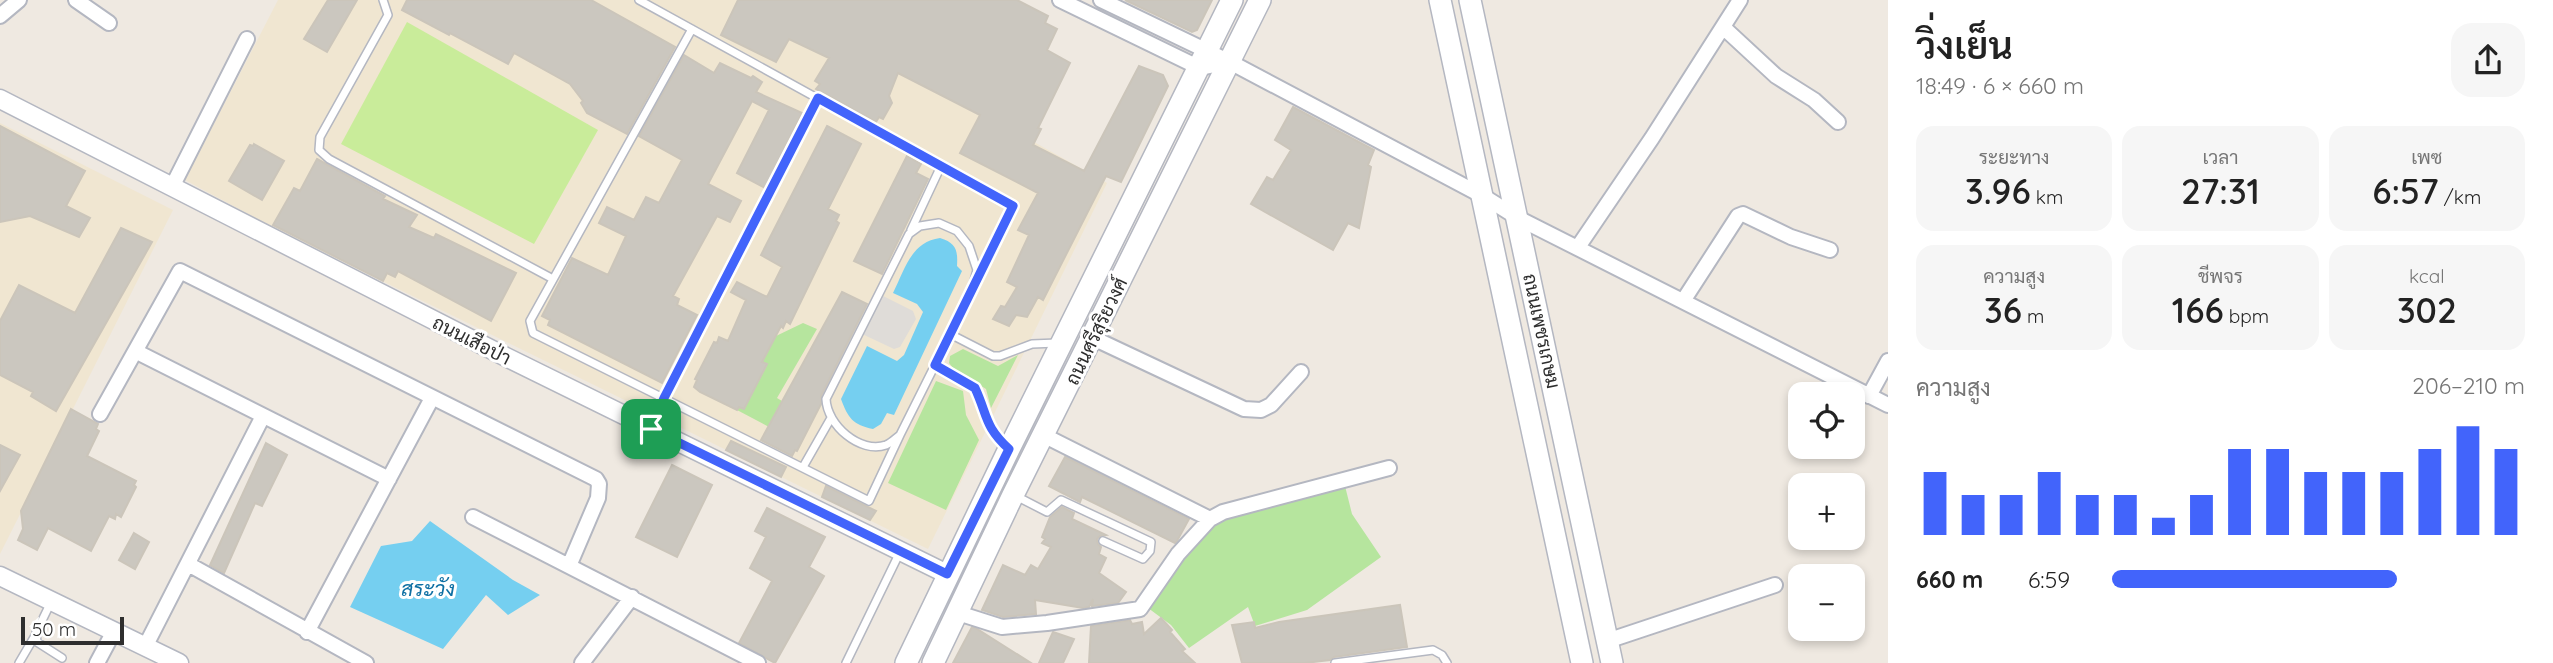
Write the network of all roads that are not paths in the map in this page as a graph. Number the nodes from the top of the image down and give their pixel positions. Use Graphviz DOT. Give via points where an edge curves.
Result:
graph roads {
  1 [pos="19,0"];
  2 [pos="76,0"];
  3 [pos="383,0"];
  4 [pos="639,0"];
  5 [pos="1059,0"];
  6 [pos="1103,0"];
  7 [pos="1233,0"];
  8 [pos="1260,0"];
  9 [pos="1440,0"];
  10 [pos="1470,0"];
  11 [pos="1740,0"];
  12 [pos="0,16"];
  13 [pos="109,23"];
  14 [pos="1723,27"];
  15 [pos="692,29"];
  16 [pos="247,39"];
  17 [pos="1204,60"];
  18 [pos="1230,62"];
  19 [pos="818,98"];
  20 [pos="0,99"];
  21 [pos="1838,122"];
  22 [pos="941,166"];
  23 [pos="172,187"];
  24 [pos="1483,196"];
  25 [pos="1518,218"];
  26 [pos="909,234"];
  27 [pos="1578,247"];
  28 [pos="1830,250"];
  29 [pos="553,279"];
  30 [pos="970,295"];
  31 [pos="1683,301"];
  32 [pos="950,334"];
  33 [pos="1093,338"];
  34 [pos="1062,343"];
  35 [pos="137,352"];
  36 [pos="1888,360"];
  37 [pos="935,365"];
  38 [pos="1301,372"];
  39 [pos="1869,396"];
  40 [pos="432,398"];
  41 [pos="664,398"];
  42 [pos="1888,405"];
  43 [pos="100,414"];
  44 [pos="263,416"];
  45 [pos="831,418"];
  46 [pos="651,429"];
  47 [pos="900,435"];
  48 [pos="1045,436"];
  49 [pos="1009,449"];
  50 [pos="803,467"];
  51 [pos="1389,468"];
  52 [pos="389,479"];
  53 [pos="1013,495"];
  54 [pos="473,517"];
  55 [pos="1210,519"];
  56 [pos="1103,541"];
  57 [pos="901,551"];
  58 [pos="188,564"];
  59 [pos="569,566"];
  60 [pos="947,574"];
  61 [pos="0,576"];
  62 [pos="969,585"];
  63 [pos="1775,585"];
  64 [pos="632,597"];
  65 [pos="51,601"];
  66 [pos="958,613"];
  67 [pos="113,632"];
  68 [pos="307,632"];
  69 [pos="36,634"];
  70 [pos="1607,641"];
  71 [pos="145,647"];
  72 [pos="62,658"];
  73 [pos="19,663"];
  74 [pos="97,663"];
  75 [pos="179,663"];
  76 [pos="366,663"];
  77 [pos="582,663"];
  78 [pos="758,663"];
  79 [pos="846,663"];
  80 [pos="906,663"];
  81 [pos="933,663"];
  82 [pos="1335,663"];
  83 [pos="1447,663"];
  84 [pos="1582,663"];
  85 [pos="1612,663"];
  1 -- 12 [label="street"];
  2 -- 13 [label="street"];
  3 -- 29 [label="lane" via="388,15 320,137 318,150"];
  4 -- 15 [label="lane"];
  5 -- 17 [label="street"];
  6 -- 17 [label="street"];
  7 -- 17 [label="main road, ถนนศรีสุริยวงศ์"];
  8 -- 18 [label="main road, ถนนศรีสุริยวงศ์"];
  9 -- 24 [label="main road, ถนนเพชรเกษม"];
  10 -- 25 [label="main road, ถนนเพชรเกษม"];
  11 -- 14 [label="street"];
  14 -- 21 [label="street" via="1776,76"];
  14 -- 27 [label="street"];
  15 -- 19 [label="lane"];
  15 -- 29 [label="lane"];
  16 -- 23 [label="street"];
  17 -- 18 [label="street"];
  17 -- 34 [label="main road, ถนนศรีสุริยวงศ์"];
  18 -- 24 [label="street"];
  18 -- 33 [label="main road, ถนนศรีสุริยวงศ์"];
  19 -- 22 [label="lane"];
  19 -- 41 [label="lane"];
  20 -- 23 [label="street, ถนนเสือป่า"];
  22 -- 26 [label="lane"];
  22 -- 30 [label="lane" via="1013,206"];
  23 -- 46 [label="street, ถนนเสือป่า"];
  24 -- 25 [label="street"];
  24 -- 84 [label="main road, ถนนเพชรเกษม"];
  25 -- 27 [label="street"];
  25 -- 70 [label="main road, ถนนเพชรเกษม"];
  26 -- 30 [label="lane" via="920,226 939,223 957,231 969,246 976,270"];
  26 -- 45 [label="lane" via="826,399"];
  27 -- 31 [label="street"];
  28 -- 31 [label="street" via="1743,214"];
  29 -- 41 [label="lane" via="530,321 533,333"];
  30 -- 32 [label="lane"];
  31 -- 39 [label="street"];
  32 -- 34 [label="lane" via="993,356 1032,344"];
  32 -- 37 [label="lane"];
  33 -- 38 [label="street" via="1244,409 1271,405"];
  33 -- 48 [label="main road, ถนนศรีสุริยวงศ์"];
  34 -- 49 [label="main road, ถนนศรีสุริยวงศ์"];
  35 -- 40 [label="street" via="180,271"];
  35 -- 43 [label="street"];
  35 -- 44 [label="street"];
  36 -- 39 [label="street"];
  37 -- 47 [label="lane"];
  37 -- 49 [label="lane" via="975,388 986,421"];
  39 -- 42 [label="street"];
  40 -- 52 [label="street"];
  40 -- 59 [label="street" via="596,479 598,498"];
  41 -- 46 [label="lane"];
  41 -- 50 [label="lane"];
  44 -- 52 [label="street"];
  44 -- 58 [label="street"];
  45 -- 47 [label="lane" via="853,439 874,446"];
  45 -- 50 [label="lane"];
  46 -- 57 [label="street, ถนนเสือป่า"];
  47 -- 50 [label="lane" via="869,501"];
  48 -- 53 [label="main road, ถนนศรีสุริยวงศ์"];
  48 -- 55 [label="street"];
  49 -- 60 [label="main road, ถนนศรีสุริยวงศ์"];
  51 -- 55 [label="street"];
  52 -- 68 [label="street"];
  53 -- 56 [label="lane" via="1049,513 1061,500 1151,542 1150,551 1143,559"];
  53 -- 62 [label="main road, ถนนศรีสุริยวงศ์"];
  54 -- 59 [label="street"];
  55 -- 66 [label="street" via="1178,554 1140,609 1002,626"];
  57 -- 60 [label="street, ถนนเสือป่า"];
  57 -- 79 [label="lane"];
  58 -- 68 [label="street"];
  58 -- 71 [label="street"];
  59 -- 64 [label="street"];
  60 -- 62 [label="main road"];
  60 -- 80 [label="main road, ถนนศรีสุริยวงศ์"];
  61 -- 65 [label="street"];
  62 -- 66 [label="main road, ถนนศรีสุริยวงศ์"];
  63 -- 70 [label="street"];
  64 -- 77 [label="street"];
  64 -- 78 [label="street"];
  65 -- 67 [label="street"];
  65 -- 69 [label="lane"];
  66 -- 81 [label="main road, ถนนศรีสุริยวงศ์"];
  67 -- 71 [label="street"];
  67 -- 74 [label="street"];
  68 -- 76 [label="street"];
  69 -- 72 [label="lane" via="37,642"];
  69 -- 73 [label="lane"];
  70 -- 85 [label="main road, ถนนเพชรเกษม"];
  71 -- 75 [label="street"];
  82 -- 83 [label="lane" via="1433,650"];
}
